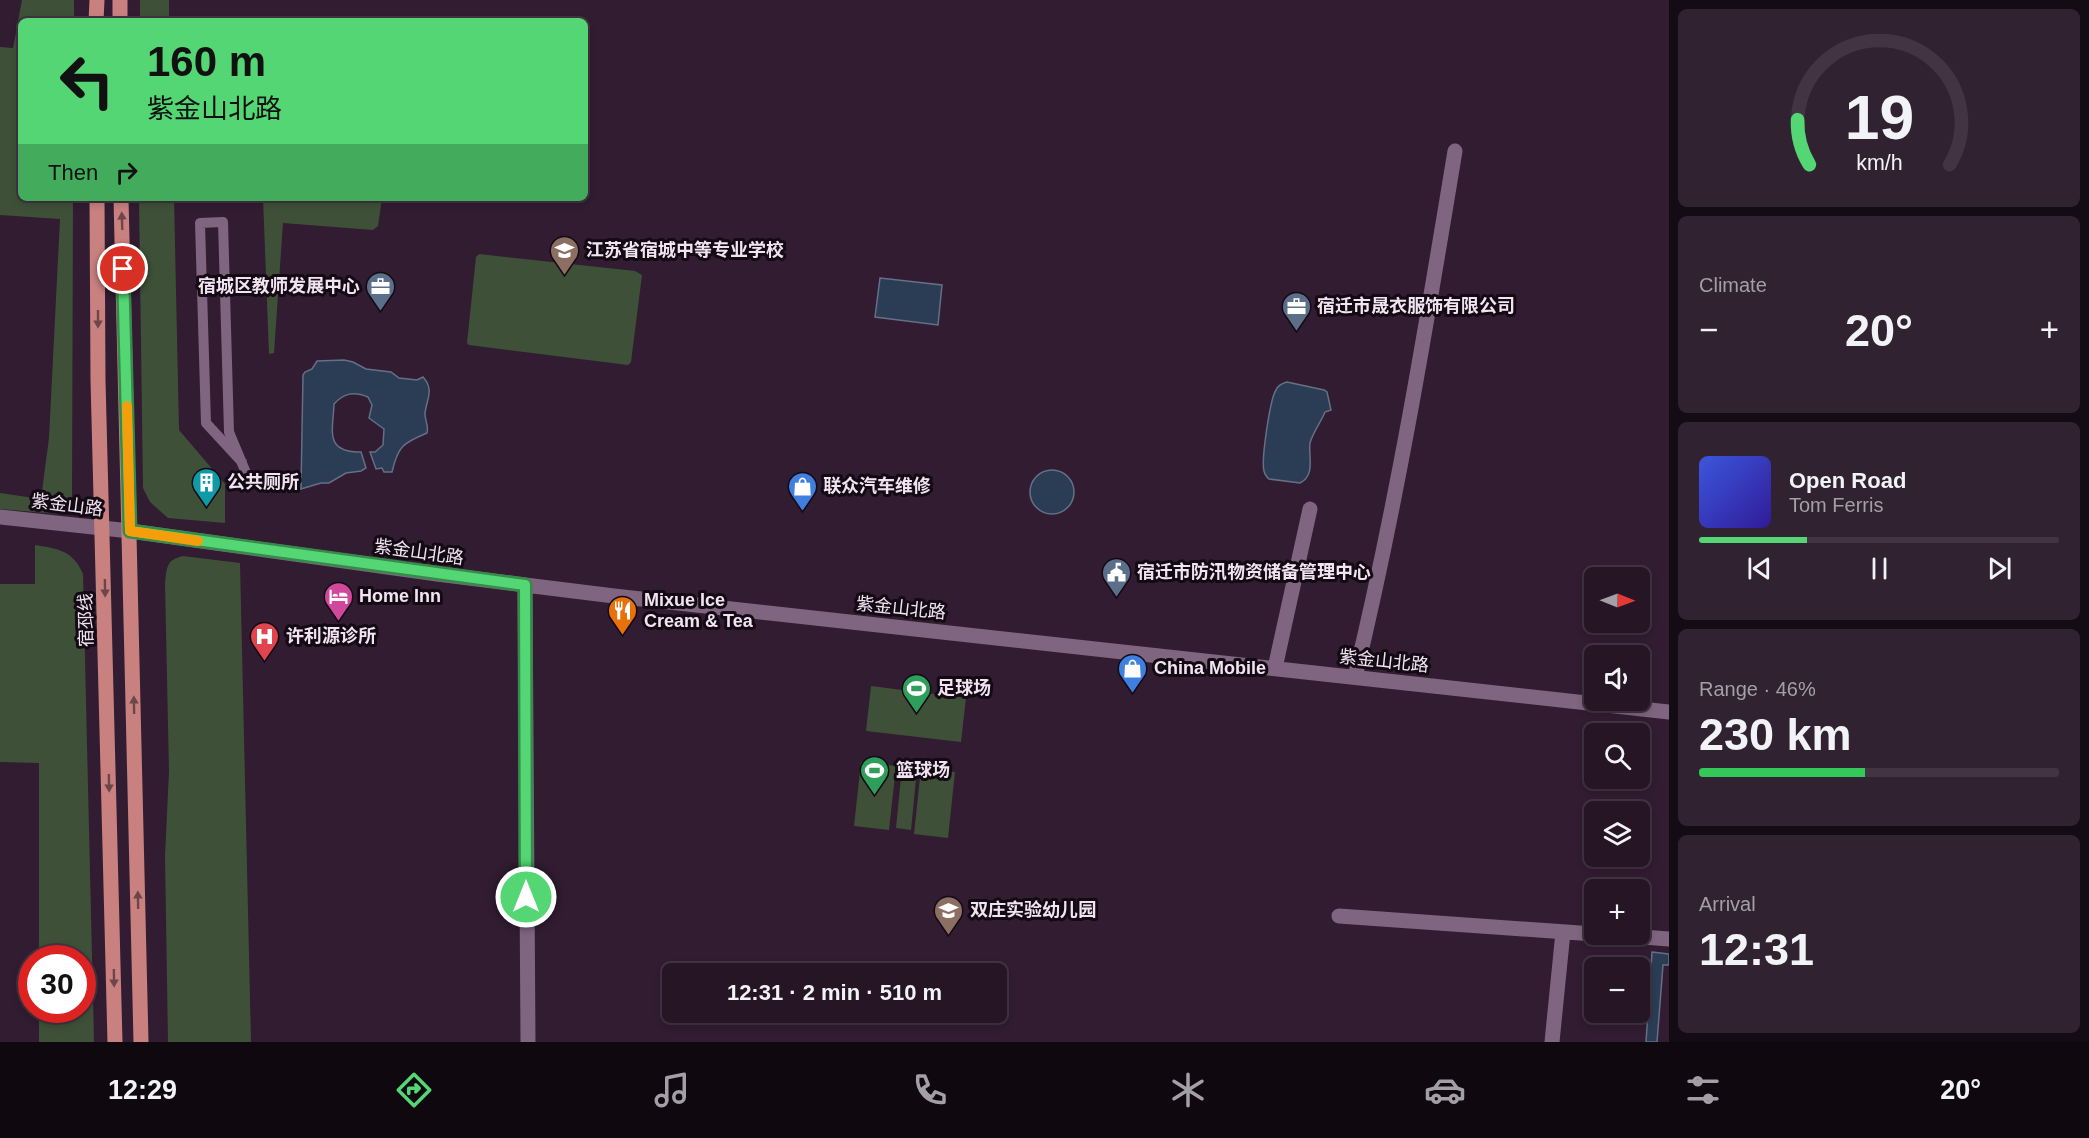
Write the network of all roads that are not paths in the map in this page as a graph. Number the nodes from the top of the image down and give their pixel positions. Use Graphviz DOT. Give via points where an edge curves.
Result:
graph roads {
  1 [pos="97,0"];
  2 [pos="120,0"];
  3 [pos="96,18"];
  4 [pos="120,18"];
  5 [pos="1455,151"];
  6 [pos="97,201"];
  7 [pos="121,201"];
  8 [pos="242,462"];
  9 [pos="249,480"];
  10 [pos="1310,509"];
  11 [pos="0,517"];
  12 [pos="103,529"];
  13 [pos="130,531"];
  14 [pos="525,585"];
  15 [pos="1275,668"];
  16 [pos="1355,677"];
  17 [pos="1669,712"];
  18 [pos="1339,916"];
  19 [pos="1563,932"];
  20 [pos="1584,933"];
  21 [pos="1650,938"];
  22 [pos="1669,939"];
  23 [pos="116,1042"];
  24 [pos="141,1042"];
  25 [pos="528,1042"];
  26 [pos="1552,1042"];
  1 -- 3 [label="main road"];
  2 -- 4 [label="main road"];
  5 -- 16 [label="street" via="1427,324"];
  6 -- 12 [label="main road, 宿邳线, one-way"];
  13 -- 7 [label="main road, one-way"];
  8 -- 8 [label="street" via="206,423 200,223 223,222 229,432"];
  8 -- 9 [label="street"];
  10 -- 15 [label="street"];
  11 -- 12 [label="street, 紫金山路"];
  12 -- 13 [label="street, 紫金山路"];
  12 -- 23 [label="main road, 宿邳线, one-way"];
  13 -- 14 [label="street, 紫金山北路"];
  24 -- 13 [label="main road, one-way"];
  14 -- 15 [label="street, 紫金山北路"];
  14 -- 25 [label="street"];
  15 -- 16 [label="street, 紫金山北路"];
  16 -- 17 [label="street, 紫金山北路"];
  18 -- 19 [label="street"];
  19 -- 20 [label="street"];
  19 -- 26 [label="street"];
  21 -- 22 [label="street"];
}
